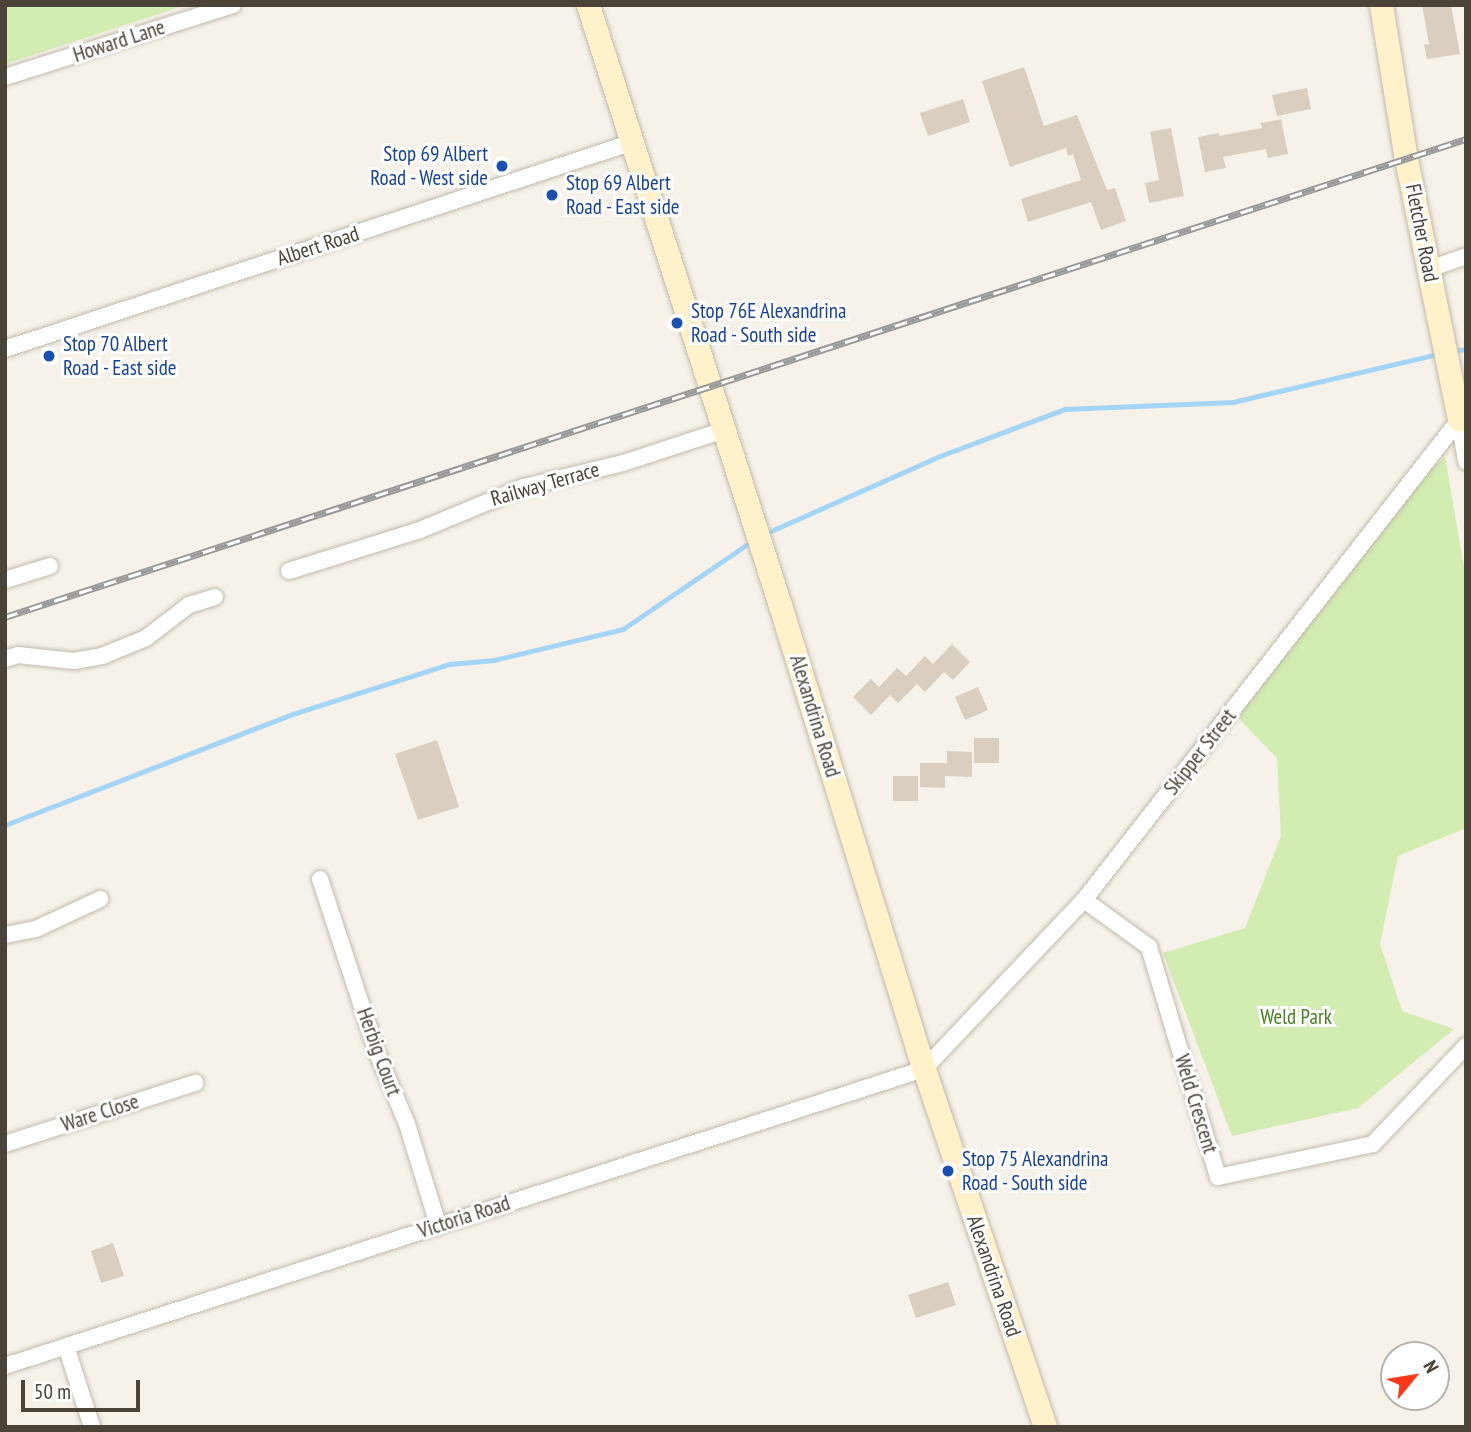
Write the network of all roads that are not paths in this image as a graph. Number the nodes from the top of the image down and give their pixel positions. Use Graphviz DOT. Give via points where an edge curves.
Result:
graph roads {
  1 [pos="233,5"];
  2 [pos="588,5"];
  3 [pos="1381,5"];
  4 [pos="5,78"];
  5 [pos="630,143"];
  6 [pos="1466,256"];
  7 [pos="1429,269"];
  8 [pos="5,349"];
  9 [pos="1459,420"];
  10 [pos="724,430"];
  11 [pos="1466,461"];
  12 [pos="50,566"];
  13 [pos="289,571"];
  14 [pos="5,580"];
  15 [pos="215,597"];
  16 [pos="5,659"];
  17 [pos="320,879"];
  18 [pos="100,899"];
  19 [pos="1084,900"];
  20 [pos="5,935"];
  21 [pos="1466,1046"];
  22 [pos="924,1069"];
  23 [pos="195,1083"];
  24 [pos="5,1144"];
  25 [pos="438,1225"];
  26 [pos="66,1346"];
  27 [pos="5,1366"];
  28 [pos="92,1427"];
  29 [pos="1045,1427"];
  1 -- 4 [label="street, Howard Lane"];
  2 -- 5 [label="main road, Alexandrina Road"];
  3 -- 7 [label="main road, Fletcher Road"];
  5 -- 8 [label="street, Albert Road"];
  5 -- 10 [label="main road, Alexandrina Road"];
  6 -- 7 [label="street"];
  7 -- 9 [label="main road, Fletcher Road"];
  9 -- 11 [label="street, Fletcher Road"];
  9 -- 19 [label="street, Skipper Street"];
  10 -- 13 [label="street, Railway Terrace" via="623,463 524,486 420,530"];
  10 -- 22 [label="main road, Alexandrina Road"];
  12 -- 14 [label="street"];
  15 -- 16 [label="street" via="189,605 146,638 102,656 74,661 18,655"];
  17 -- 25 [label="street, Herbig Court"];
  18 -- 20 [label="street" via="36,929"];
  19 -- 21 [label="street, Weld Crescent" via="1149,947 1218,1177 1373,1144"];
  19 -- 22 [label="street, Skipper Street"];
  22 -- 25 [label="street, Victoria Road"];
  22 -- 29 [label="main road, Alexandrina Road"];
  23 -- 24 [label="street, Ware Close"];
  25 -- 26 [label="street, Victoria Road"];
  26 -- 27 [label="street, Victoria Road"];
  26 -- 28 [label="street"];
}
